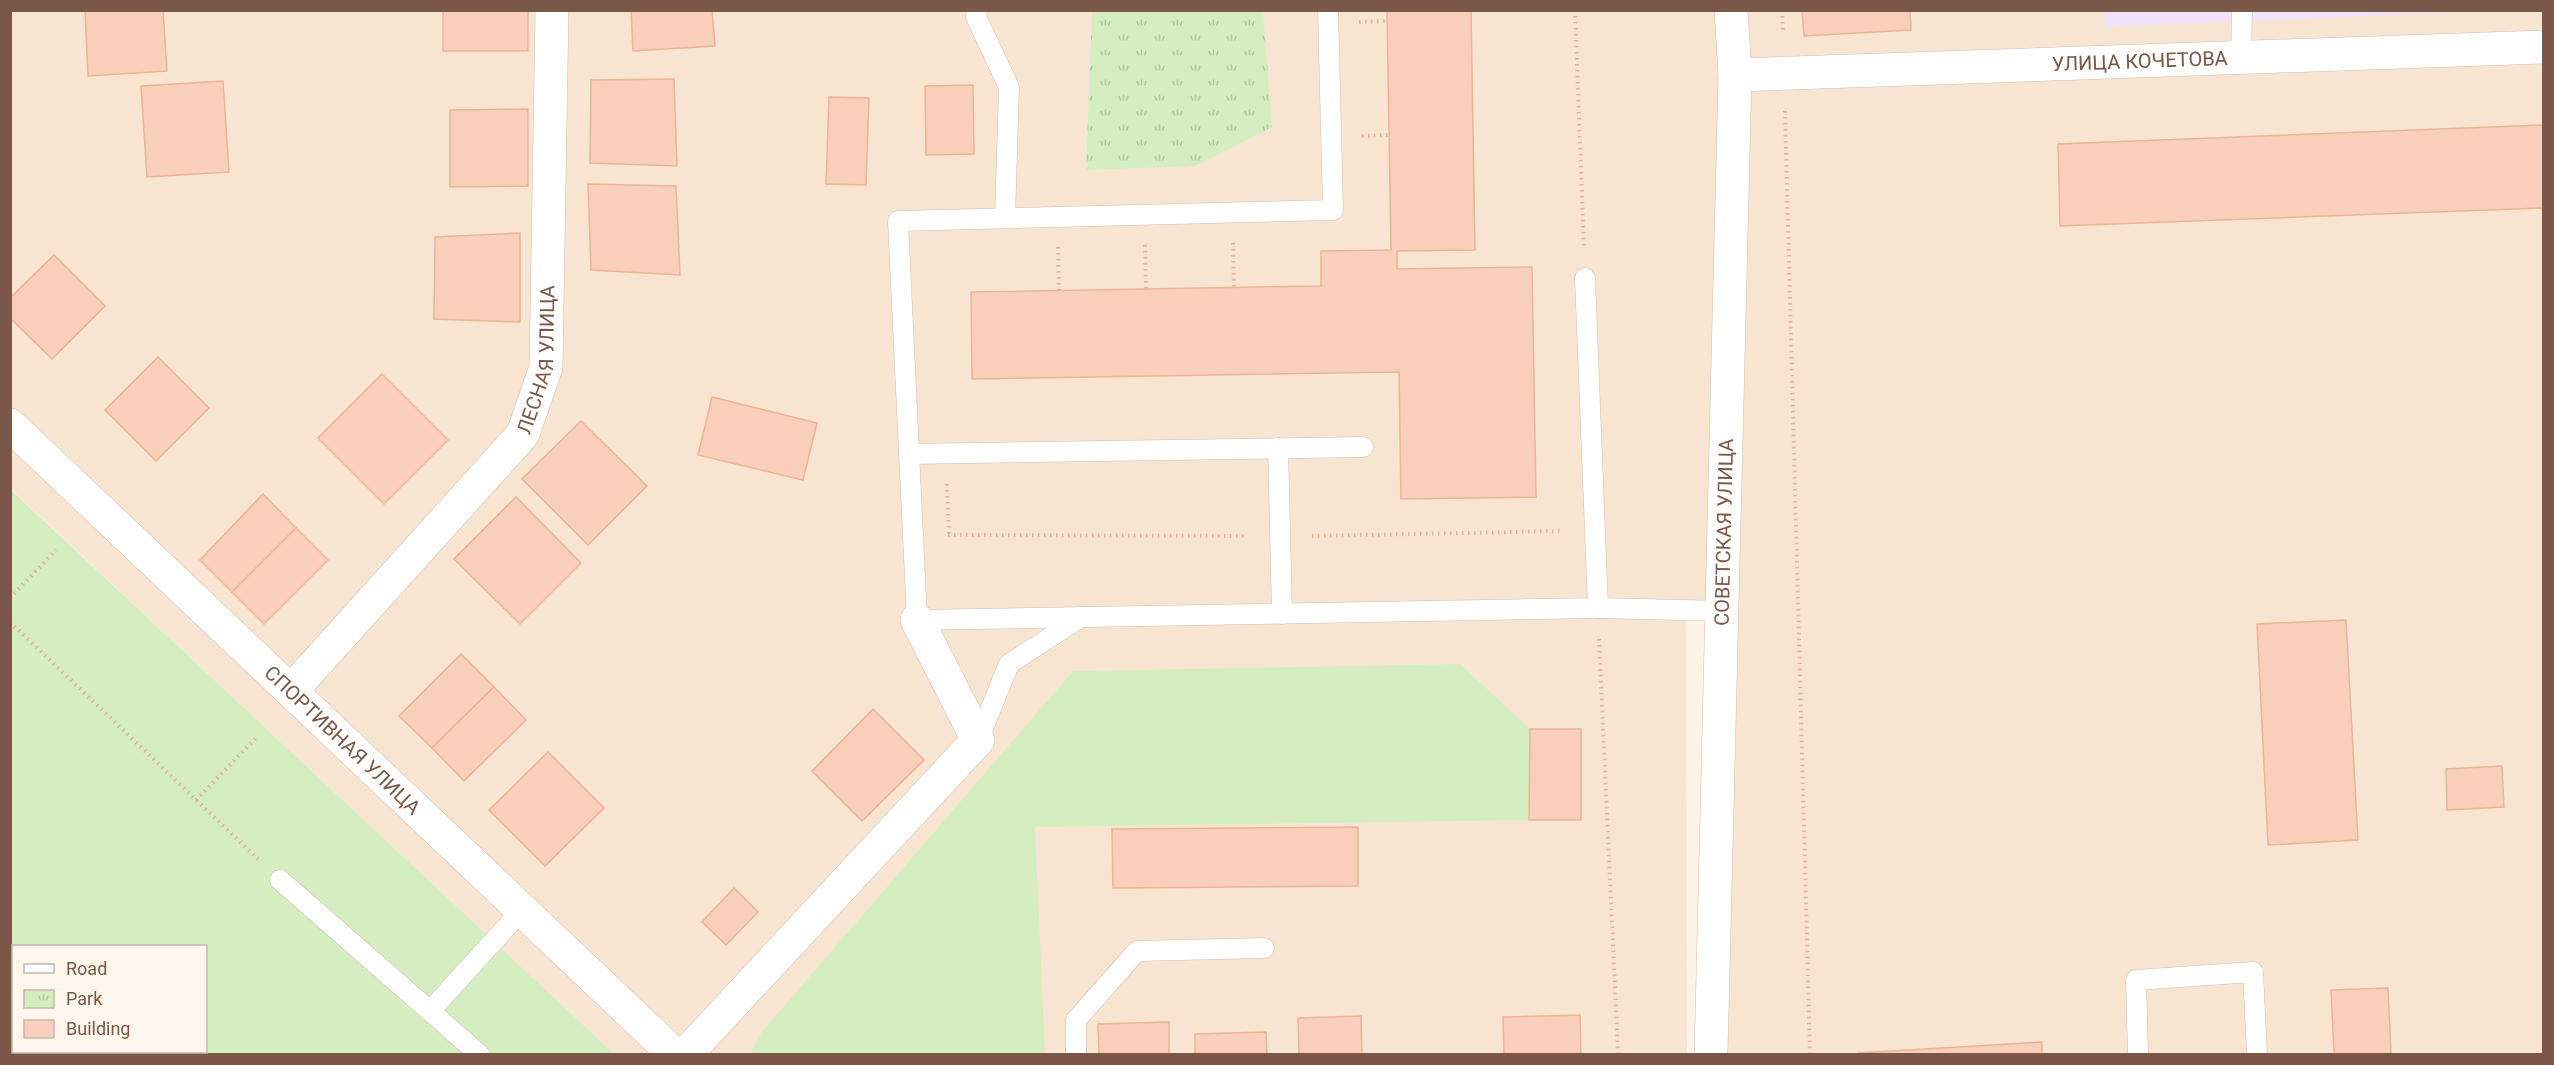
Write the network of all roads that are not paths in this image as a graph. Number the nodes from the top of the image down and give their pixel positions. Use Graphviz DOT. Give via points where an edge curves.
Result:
graph roads {
  1 [pos="552,10"];
  2 [pos="977,10"];
  3 [pos="1328,10"];
  4 [pos="1731,10"];
  5 [pos="2242,10"];
  6 [pos="2544,47"];
  7 [pos="2241,58"];
  8 [pos="1735,75"];
  9 [pos="1005,218"];
  10 [pos="1585,278"];
  11 [pos="10,425"];
  12 [pos="1363,447"];
  13 [pos="1278,448"];
  14 [pos="909,454"];
  15 [pos="1598,608"];
  16 [pos="1724,611"];
  17 [pos="1282,614"];
  18 [pos="1081,617"];
  19 [pos="917,620"];
  20 [pos="291,691"];
  21 [pos="978,740"];
  22 [pos="280,880"];
  23 [pos="522,910"];
  24 [pos="1264,948"];
  25 [pos="431,1010"];
  26 [pos="479,1054"];
  27 [pos="674,1054"];
  28 [pos="686,1054"];
  29 [pos="1076,1054"];
  30 [pos="1711,1054"];
  31 [pos="2138,1054"];
  32 [pos="2257,1054"];
  1 -- 20 [label="street, ЛЕСНАЯ УЛИЦА" via="546,367 522,434"];
  2 -- 9 [label="lane" via="976,17 1009,87"];
  3 -- 9 [label="lane" via="1333,210"];
  4 -- 8 [label="street, СОВЕТСКАЯ УЛИЦА"];
  5 -- 7 [label="lane"];
  6 -- 7 [label="street, УЛИЦА КОЧЕТОВА"];
  7 -- 8 [label="street, УЛИЦА КОЧЕТОВА"];
  8 -- 16 [label="street, СОВЕТСКАЯ УЛИЦА"];
  9 -- 14 [label="lane" via="898,221"];
  10 -- 15 [label="lane"];
  11 -- 20 [label="street, СПОРТИВНАЯ УЛИЦА"];
  12 -- 13 [label="lane"];
  13 -- 14 [label="lane"];
  13 -- 17 [label="lane"];
  14 -- 19 [label="lane"];
  15 -- 16 [label="lane"];
  15 -- 17 [label="lane"];
  16 -- 30 [label="street, СОВЕТСКАЯ УЛИЦА"];
  17 -- 18 [label="lane"];
  18 -- 19 [label="lane"];
  18 -- 21 [label="lane" via="1009,663"];
  19 -- 21 [label="street"];
  20 -- 23 [label="street, СПОРТИВНАЯ УЛИЦА"];
  21 -- 28 [label="street"];
  22 -- 25 [label="lane"];
  23 -- 25 [label="lane"];
  23 -- 27 [label="street, СПОРТИВНАЯ УЛИЦА"];
  24 -- 29 [label="lane" via="1137,951 1076,1020"];
  25 -- 26 [label="lane"];
  31 -- 32 [label="lane" via="2136,980 2253,972"];
}
